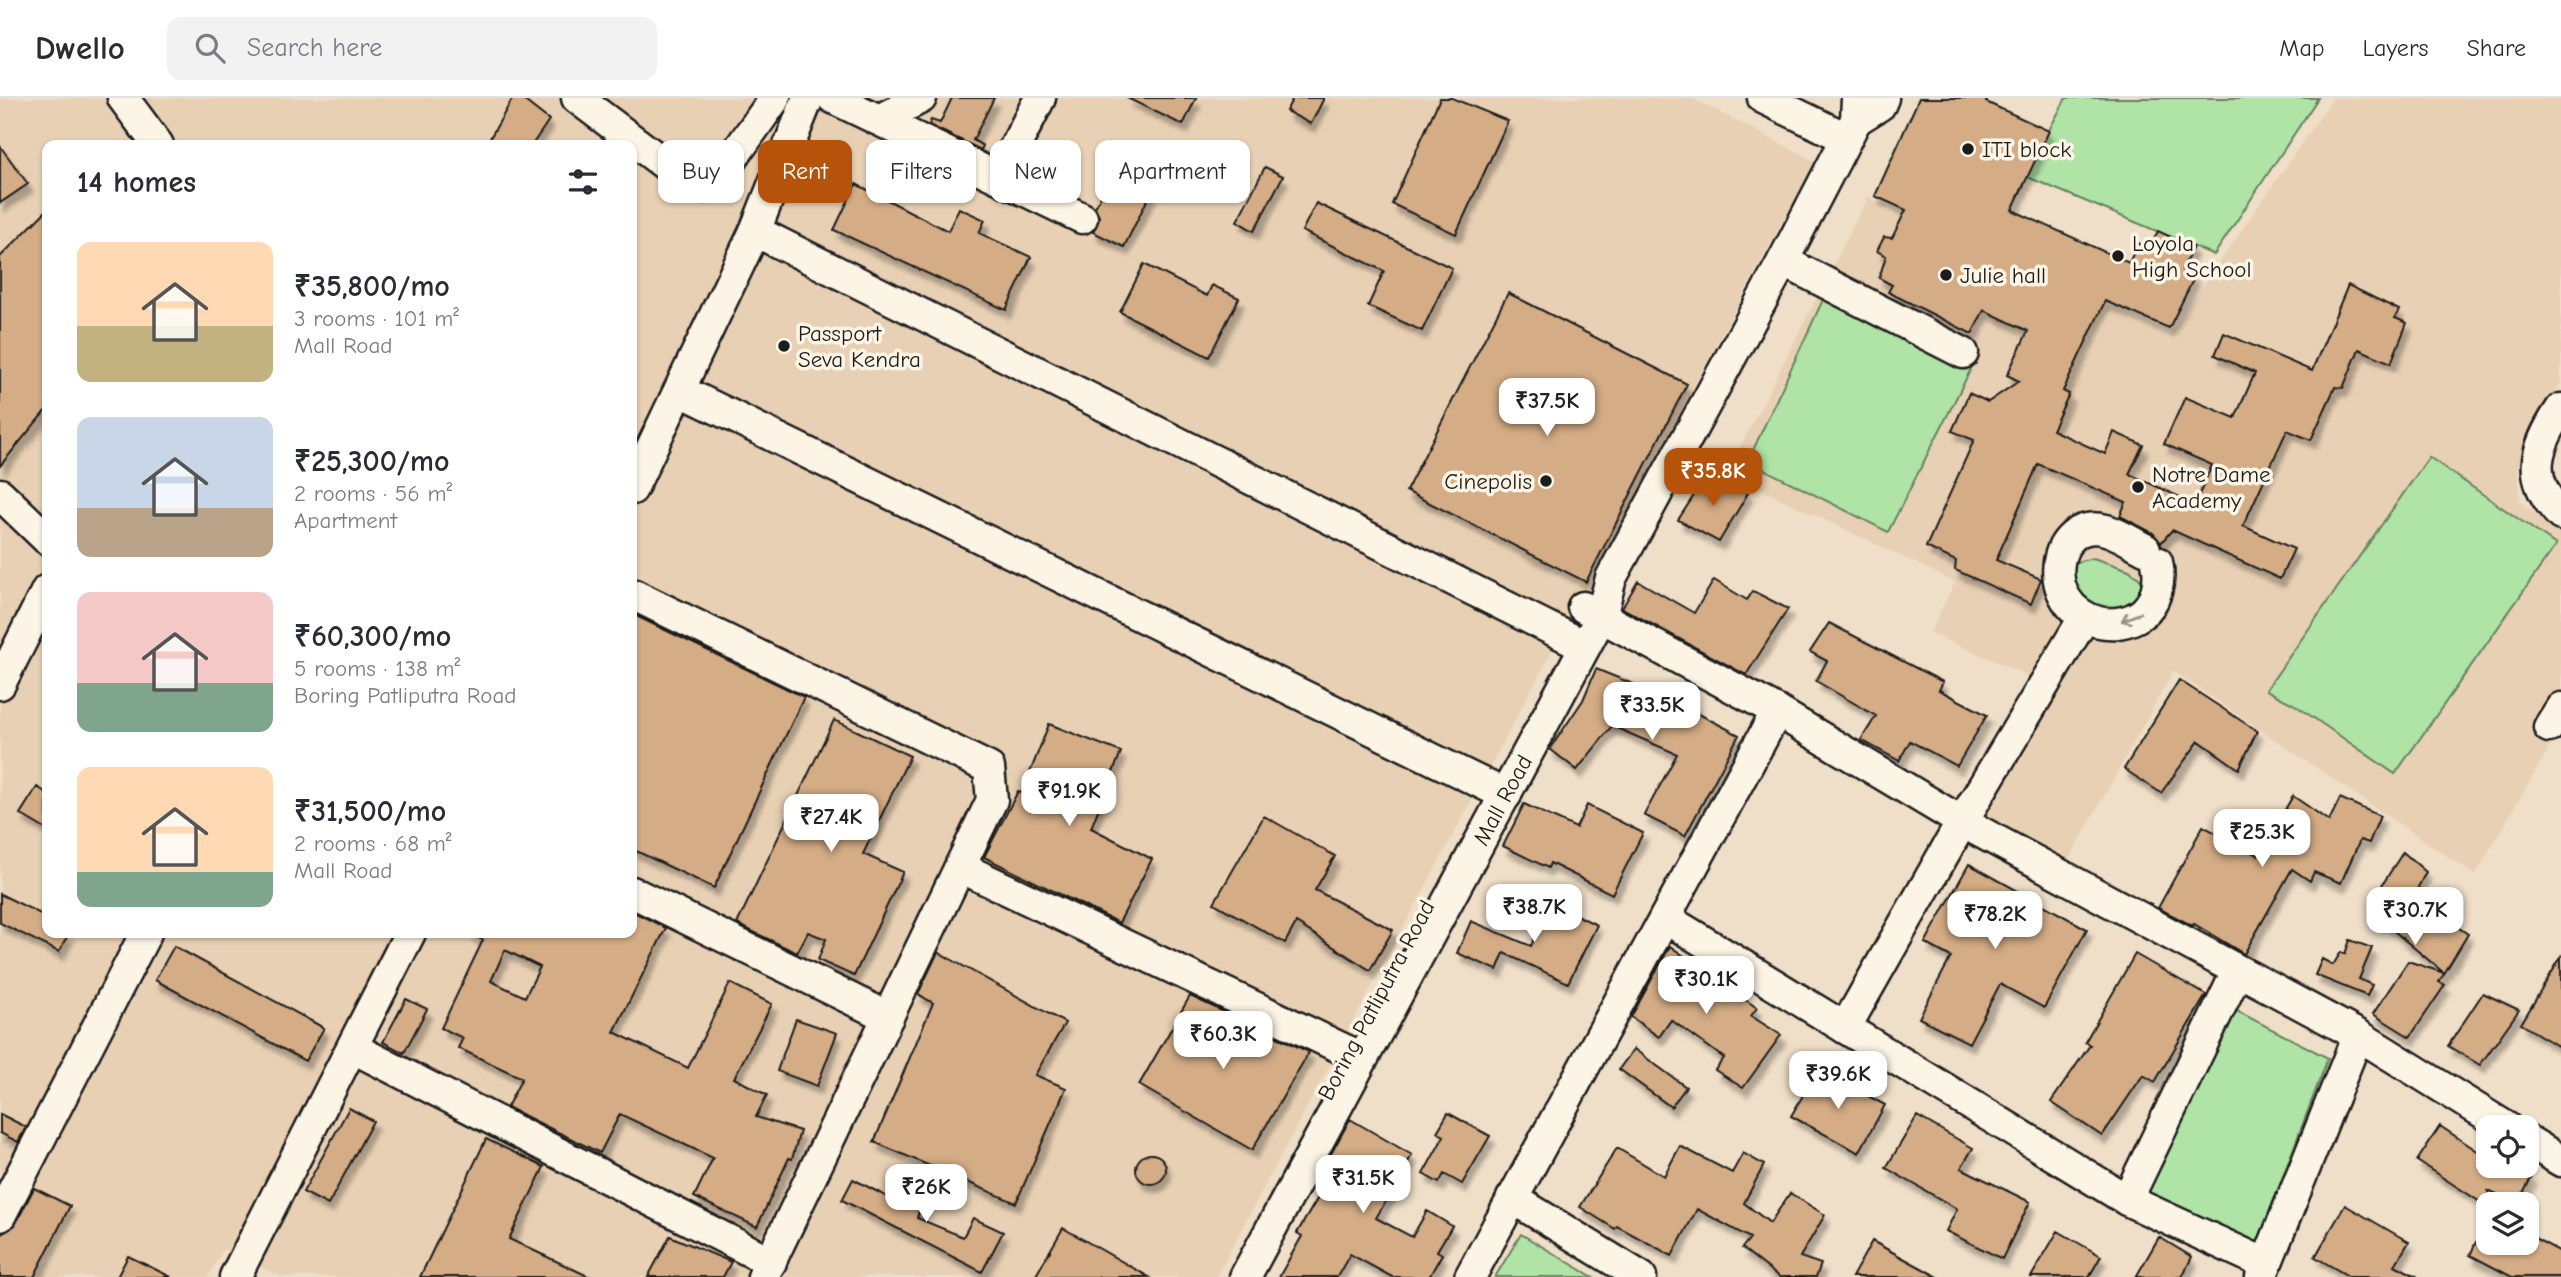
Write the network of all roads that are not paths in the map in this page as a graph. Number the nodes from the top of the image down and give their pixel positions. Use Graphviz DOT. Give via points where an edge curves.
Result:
graph roads {
  1 [pos="123,98"];
  2 [pos="577,98"];
  3 [pos="775,98"];
  4 [pos="808,98"];
  5 [pos="833,98"];
  6 [pos="921,98"];
  7 [pos="1763,98"];
  8 [pos="1883,98"];
  9 [pos="1034,100"];
  10 [pos="1853,119"];
  11 [pos="879,120"];
  12 [pos="154,140"];
  13 [pos="633,140"];
  14 [pos="1016,140"];
  15 [pos="637,143"];
  16 [pos="990,174"];
  17 [pos="1051,203"];
  18 [pos="1082,218"];
  19 [pos="755,231"];
  20 [pos="1783,261"];
  21 [pos="1963,354"];
  22 [pos="681,391"];
  23 [pos="2561,409"];
  24 [pos="638,458"];
  25 [pos="0,494"];
  26 [pos="2561,515"];
  27 [pos="42,534"];
  28 [pos="637,596"];
  29 [pos="42,600"];
  30 [pos="1592,612"];
  31 [pos="2084,618"];
  32 [pos="1576,641"];
  33 [pos="0,684"];
  34 [pos="1777,711"];
  35 [pos="1498,791"];
  36 [pos="1962,822"];
  37 [pos="960,867"];
  38 [pos="637,894"];
  39 [pos="1665,918"];
  40 [pos="143,938"];
  41 [pos="408,938"];
  42 [pos="2236,972"];
  43 [pos="888,1017"];
  44 [pos="1845,1028"];
  45 [pos="2358,1035"];
  46 [pos="353,1048"];
  47 [pos="1356,1055"];
  48 [pos="2487,1115"];
  49 [pos="2539,1147"];
  50 [pos="2561,1161"];
  51 [pos="1512,1198"];
  52 [pos="2127,1200"];
  53 [pos="1270,1211"];
  54 [pos="0,1216"];
  55 [pos="767,1269"];
  56 [pos="2264,1270"];
  57 [pos="234,1277"];
  58 [pos="1223,1277"];
  59 [pos="1245,1277"];
  60 [pos="1470,1277"];
  61 [pos="1641,1277"];
  1 -- 12 [label="street"];
  2 -- 13 [label="street"];
  3 -- 15 [label="street" via="717,180 705,187 695,187"];
  4 -- 19 [label="street"];
  5 -- 11 [label="street"];
  6 -- 11 [label="street"];
  7 -- 10 [label="street"];
  8 -- 10 [label="street" via="1880,106"];
  9 -- 14 [label="street"];
  10 -- 20 [label="street, Mall Road"];
  11 -- 16 [label="street"];
  17 -- 18 [label="street"];
  19 -- 22 [label="street"];
  19 -- 32 [label="street"];
  20 -- 21 [label="street"];
  20 -- 30 [label="street, Mall Road"];
  22 -- 24 [label="street"];
  22 -- 35 [label="street"];
  23 -- 26 [label="street" via="2536,465 2540,489"];
  25 -- 27 [label="street"];
  28 -- 37 [label="street" via="989,768 992,800"];
  29 -- 33 [label="street"];
  30 -- 32 [label="street, Mall Road"];
  30 -- 34 [label="street"];
  31 -- 31 [label="street, one-way" via="2071,608 2057,580 2060,554 2070,538 2105,529 2151,555 2160,575 2152,602 2141,614 2108,624"];
  31 -- 36 [label="street"];
  32 -- 35 [label="street, Mall Road"];
  34 -- 36 [label="street"];
  34 -- 39 [label="street"];
  35 -- 47 [label="street, Mall Road"];
  36 -- 42 [label="street"];
  36 -- 44 [label="street"];
  37 -- 43 [label="street"];
  37 -- 47 [label="street"];
  38 -- 43 [label="street"];
  39 -- 44 [label="street"];
  39 -- 51 [label="street"];
  40 -- 54 [label="street"];
  41 -- 46 [label="street"];
  42 -- 45 [label="street"];
  42 -- 52 [label="street"];
  43 -- 55 [label="street"];
  44 -- 52 [label="street"];
  45 -- 48 [label="street"];
  45 -- 56 [label="street"];
  46 -- 55 [label="street"];
  46 -- 57 [label="street"];
  47 -- 53 [label="street, Mall Road"];
  49 -- 50 [label="street"];
  51 -- 60 [label="street"];
  51 -- 61 [label="street"];
  52 -- 56 [label="street"];
  53 -- 58 [label="street"];
  53 -- 59 [label="street, Mall Road"];
}
